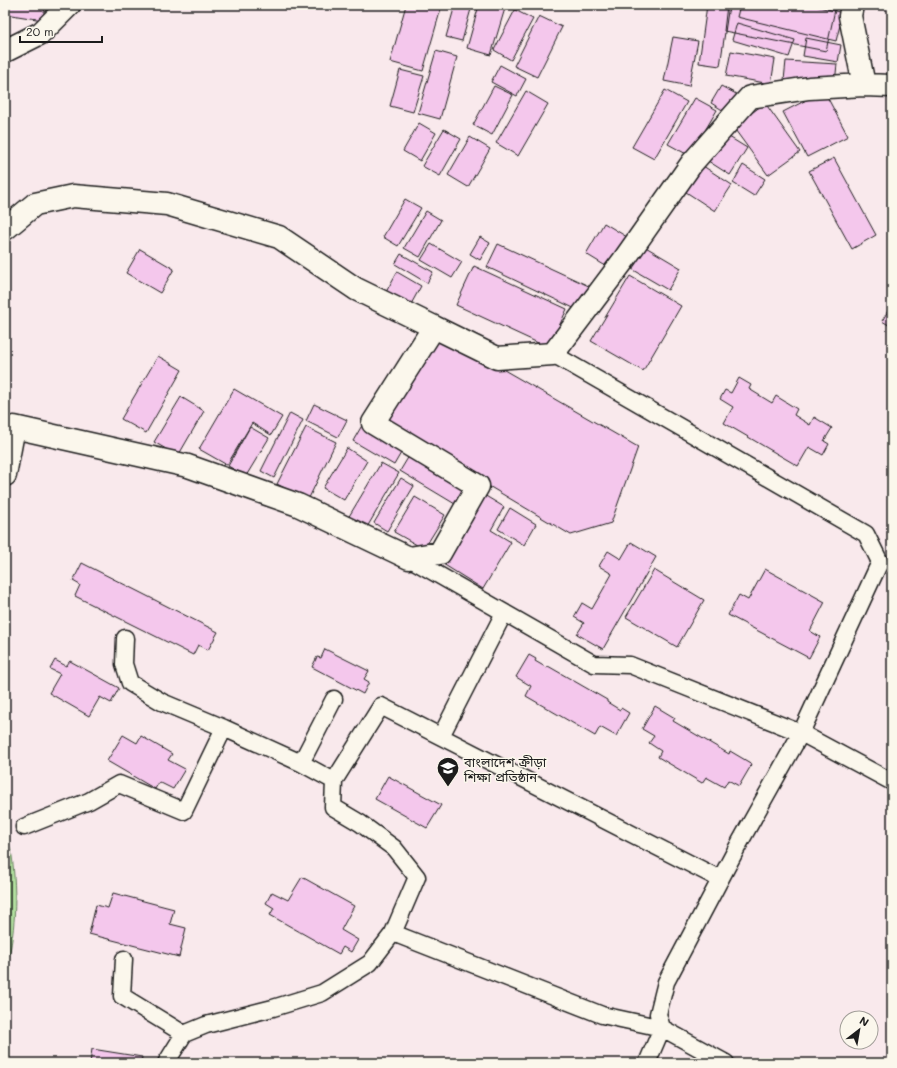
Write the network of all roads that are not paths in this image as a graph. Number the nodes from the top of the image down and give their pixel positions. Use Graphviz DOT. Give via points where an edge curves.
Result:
graph roads {
  1 [pos="69,5"];
  2 [pos="852,5"];
  3 [pos="5,51"];
  4 [pos="864,85"];
  5 [pos="892,86"];
  6 [pos="5,229"];
  7 [pos="434,327"];
  8 [pos="553,354"];
  9 [pos="5,475"];
  10 [pos="409,558"];
  11 [pos="504,613"];
  12 [pos="125,638"];
  13 [pos="334,698"];
  14 [pos="224,728"];
  15 [pos="801,733"];
  16 [pos="440,736"];
  17 [pos="301,763"];
  18 [pos="334,781"];
  19 [pos="892,782"];
  20 [pos="24,827"];
  21 [pos="720,879"];
  22 [pos="393,933"];
  23 [pos="124,959"];
  24 [pos="662,1028"];
  25 [pos="184,1034"];
  26 [pos="166,1063"];
  27 [pos="647,1063"];
  28 [pos="726,1063"];
  1 -- 3 [label="street" via="41,33"];
  2 -- 4 [label="street" via="850,16"];
  4 -- 5 [label="street"];
  4 -- 8 [label="street" via="809,88 750,97 692,163"];
  6 -- 7 [label="street" via="35,204 73,196 167,204 279,237 356,289"];
  7 -- 8 [label="street" via="497,358"];
  7 -- 10 [label="street" via="373,423 478,486 440,553"];
  8 -- 15 [label="lane" via="866,534 880,562"];
  9 -- 10 [label="street" via="14,427 188,466 298,505"];
  10 -- 11 [label="lane"];
  11 -- 15 [label="lane" via="594,664 630,665"];
  11 -- 16 [label="lane"];
  12 -- 14 [label="lane" via="124,664 130,683 162,702"];
  13 -- 17 [label="lane"];
  14 -- 17 [label="lane"];
  14 -- 20 [label="lane" via="184,811 119,784 89,801"];
  15 -- 19 [label="lane"];
  15 -- 21 [label="lane"];
  16 -- 18 [label="lane" via="381,706"];
  16 -- 21 [label="lane"];
  17 -- 18 [label="lane"];
  18 -- 22 [label="lane" via="333,807 394,848 417,877"];
  21 -- 24 [label="lane" via="666,982 658,1014"];
  22 -- 24 [label="lane" via="602,1015"];
  22 -- 25 [label="lane" via="370,963 322,993 206,1024"];
  23 -- 25 [label="lane" via="122,996"];
  24 -- 27 [label="lane"];
  24 -- 28 [label="lane"];
  25 -- 26 [label="lane"];
}
